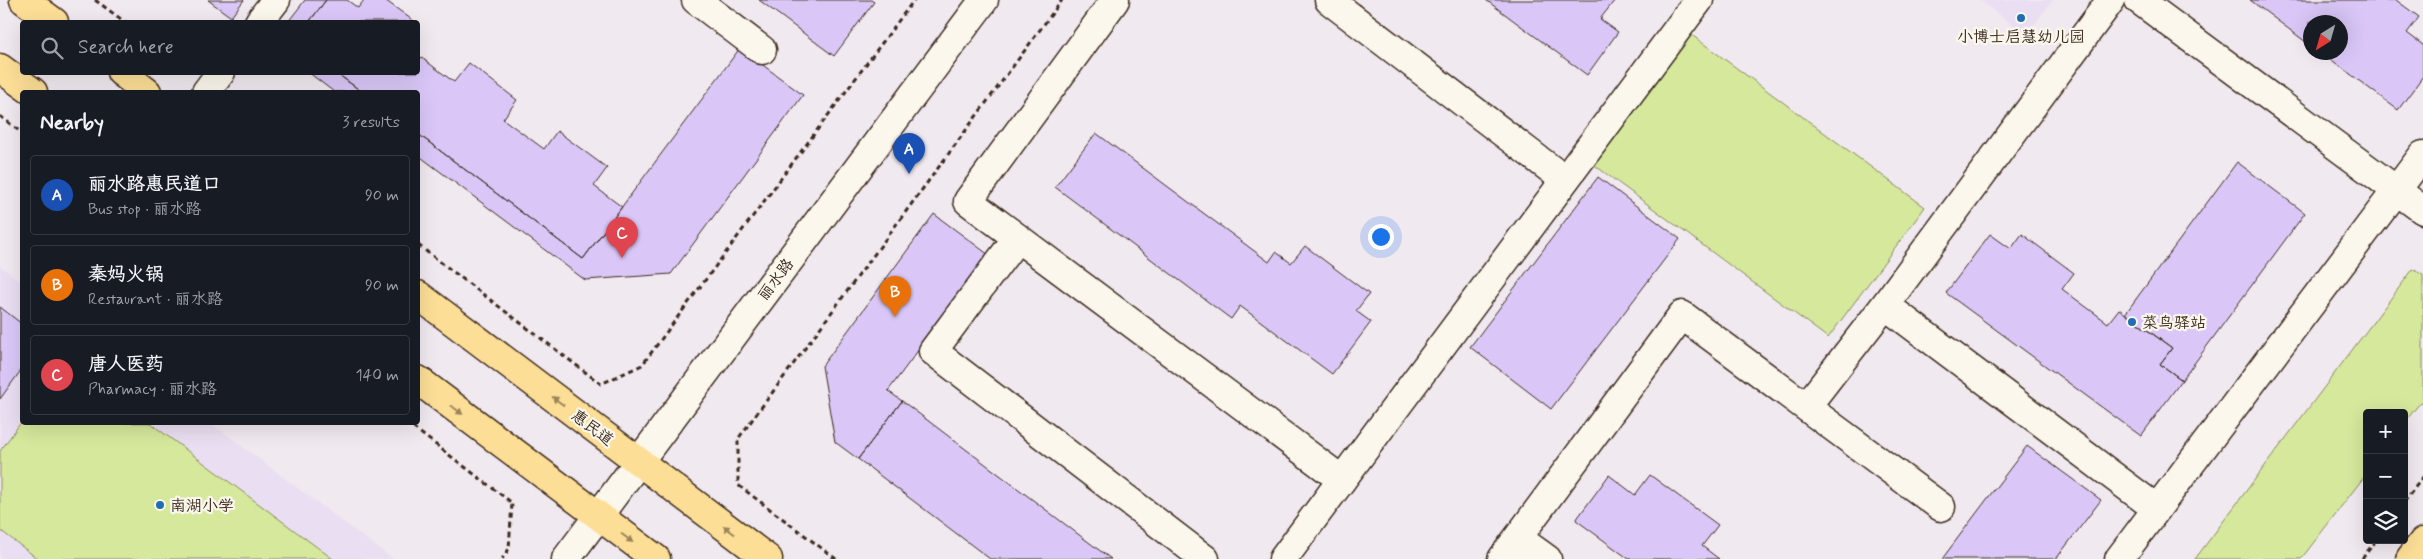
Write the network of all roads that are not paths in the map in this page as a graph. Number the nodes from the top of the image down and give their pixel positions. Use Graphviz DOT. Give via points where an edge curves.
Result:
graph roads {
  1 [pos="24,0"];
  2 [pos="276,0"];
  3 [pos="696,0"];
  4 [pos="984,0"];
  5 [pos="1115,0"];
  6 [pos="1329,0"];
  7 [pos="1699,0"];
  8 [pos="2111,0"];
  9 [pos="2139,0"];
  10 [pos="51,20"];
  11 [pos="261,20"];
  12 [pos="762,50"];
  13 [pos="0,68"];
  14 [pos="125,75"];
  15 [pos="219,75"];
  16 [pos="30,90"];
  17 [pos="144,90"];
  18 [pos="208,90"];
  19 [pos="2423,155"];
  20 [pos="1565,180"];
  21 [pos="2397,190"];
  22 [pos="2423,210"];
  23 [pos="1017,238"];
  24 [pos="420,297"];
  25 [pos="1886,305"];
  26 [pos="420,382"];
  27 [pos="1806,407"];
  28 [pos="639,462"];
  29 [pos="1342,480"];
  30 [pos="1942,507"];
  31 [pos="2157,509"];
  32 [pos="599,516"];
  33 [pos="2423,542"];
  34 [pos="1510,548"];
  35 [pos="566,559"];
  36 [pos="656,559"];
  37 [pos="768,559"];
  38 [pos="1206,559"];
  39 [pos="1283,559"];
  40 [pos="1547,559"];
  41 [pos="2119,559"];
  42 [pos="2410,559"];
  1 -- 10 [label="main road"];
  2 -- 11 [label="street"];
  3 -- 12 [label="street"];
  4 -- 28 [label="street, 丽水路"];
  5 -- 23 [label="street" via="968,201"];
  6 -- 20 [label="street"];
  7 -- 20 [label="street"];
  8 -- 25 [label="street"];
  9 -- 21 [label="street"];
  13 -- 16 [label="main road"];
  14 -- 17 [label="main road"];
  15 -- 18 [label="street"];
  19 -- 21 [label="street"];
  20 -- 29 [label="street"];
  21 -- 22 [label="street"];
  21 -- 31 [label="street"];
  23 -- 29 [label="street"];
  23 -- 38 [label="street" via="933,351"];
  28 -- 24 [label="main road, 惠民道, one-way"];
  25 -- 27 [label="street"];
  25 -- 31 [label="street"];
  26 -- 32 [label="main road, one-way"];
  27 -- 30 [label="street"];
  27 -- 34 [label="street" via="1682,315"];
  28 -- 32 [label="street, 丽水路"];
  37 -- 28 [label="main road, 惠民道, one-way"];
  29 -- 39 [label="street"];
  31 -- 41 [label="street"];
  32 -- 35 [label="street, 丽水路"];
  32 -- 36 [label="main road, one-way"];
  33 -- 42 [label="main road"];
  34 -- 40 [label="street"];
}
